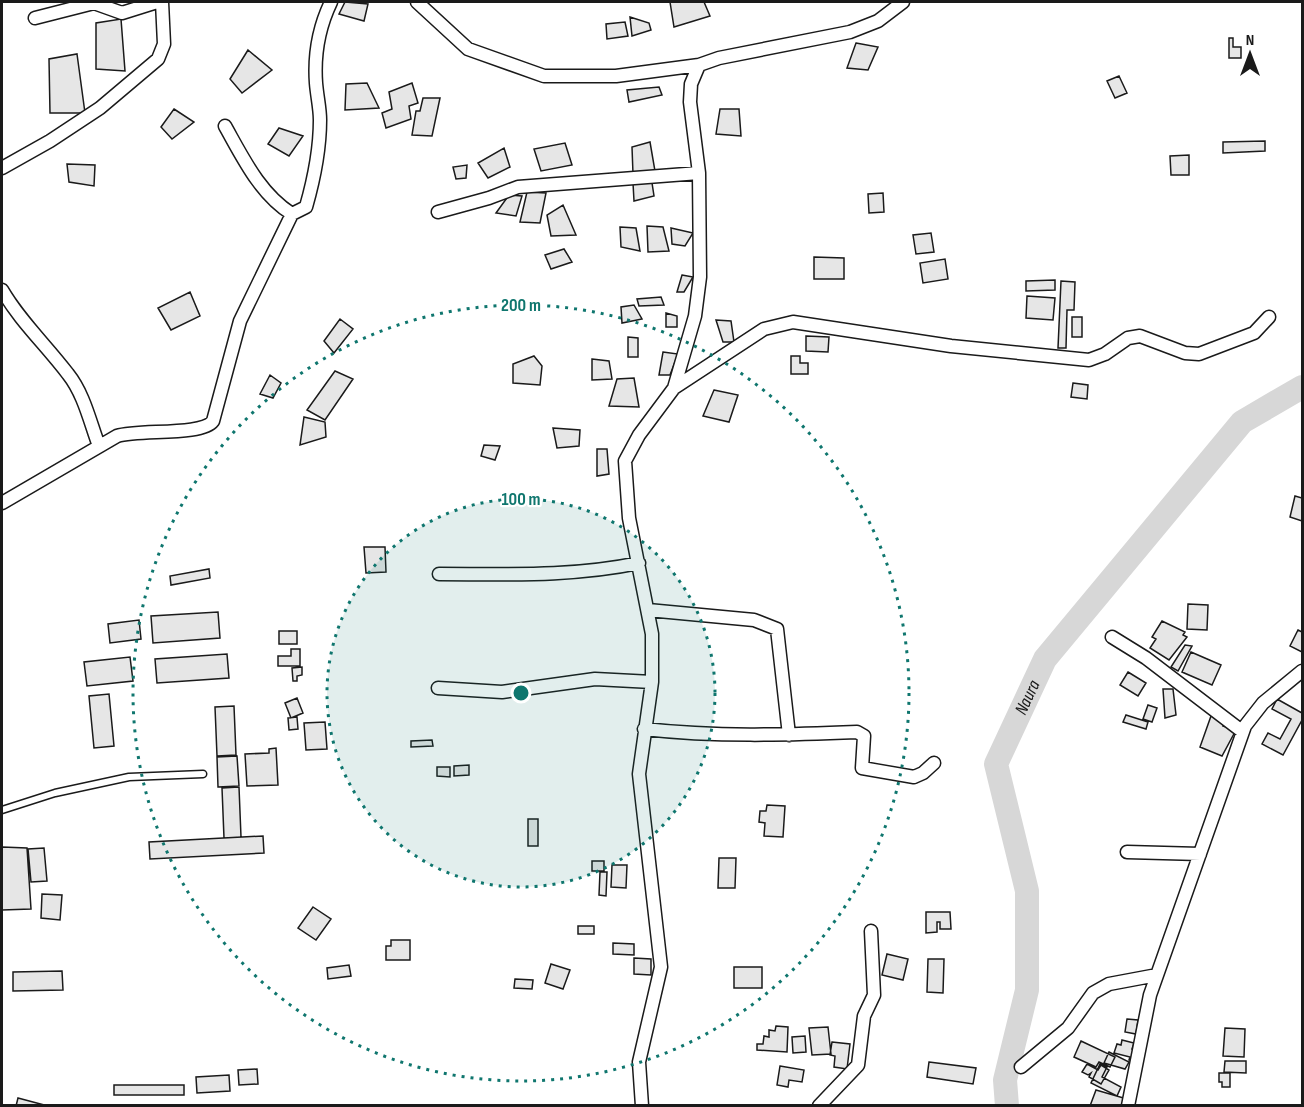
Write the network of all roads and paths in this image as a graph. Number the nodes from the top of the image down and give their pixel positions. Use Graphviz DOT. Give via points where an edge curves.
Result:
graph roads {
  1 [pos="157,2"];
  2 [pos="162,2"];
  3 [pos="331,2"];
  4 [pos="417,2"];
  5 [pos="903,2"];
  6 [pos="35,18"];
  7 [pos="699,65"];
  8 [pos="225,126"];
  9 [pos="2,168"];
  10 [pos="699,173"];
  11 [pos="438,212"];
  12 [pos="292,214"];
  13 [pos="2,290"];
  14 [pos="1269,317"];
  15 [pos="674,388"];
  16 [pos="99,446"];
  17 [pos="2,504"];
  18 [pos="639,563"];
  19 [pos="439,574"];
  20 [pos="648,609"];
  21 [pos="1112,637"];
  22 [pos="1302,671"];
  23 [pos="652,682"];
  24 [pos="438,688"];
  25 [pos="644,729"];
  26 [pos="1243,732"];
  27 [pos="789,735"];
  28 [pos="934,763"];
  29 [pos="203,774"];
  30 [pos="2,810"];
  31 [pos="1127,852"];
  32 [pos="1200,854"];
  33 [pos="871,931"];
  34 [pos="1157,975"];
  35 [pos="1021,1067"];
  36 [pos="642,1106"];
  37 [pos="819,1106"];
  38 [pos="1128,1106"];
  1 -- 6 [label="street" via="122,13 103,4 84,4"];
  2 -- 9 [label="street" via="164,44 158,59 100,108"];
  3 -- 12 [label="street" via="317,53 320,118 314,179 306,207"];
  4 -- 7 [label="street" via="468,49 544,76 616,76"];
  5 -- 7 [label="street" via="878,21 850,32 719,57"];
  7 -- 10 [label="street" via="691,84 690,102"];
  8 -- 12 [label="street" via="255,178"];
  10 -- 11 [label="street" via="518,187"];
  10 -- 15 [label="street" via="700,277 695,316"];
  12 -- 16 [label="street" via="240,321 218,411 209,426 137,431"];
  13 -- 16 [label="street" via="37,340 69,375"];
  14 -- 15 [label="street" via="1254,333 1199,354 1185,353 1140,336 1128,338 1089,360 951,346 793,322 764,329"];
  15 -- 18 [label="street" via="625,460 629,518"];
  16 -- 17 [label="street"];
  18 -- 19 [label="street" via="551,575"];
  18 -- 20 [label="street"];
  20 -- 23 [label="street"];
  20 -- 27 [label="street" via="754,620 777,629"];
  21 -- 26 [label="street"];
  22 -- 26 [label="street" via="1256,710"];
  23 -- 24 [label="street" via="595,679 502,692"];
  23 -- 25 [label="street"];
  25 -- 27 [label="street"];
  25 -- 36 [label="street" via="640,789 661,967 639,1062"];
  26 -- 32 [label="street"];
  27 -- 28 [label="street" via="861,733 861,765 866,769 914,777"];
  29 -- 30 [label="lane" via="129,777 55,793"];
  31 -- 32 [label="street"];
  32 -- 34 [label="street"];
  33 -- 37 [label="street" via="874,995 864,1016 858,1065"];
  34 -- 35 [label="street" via="1109,984 1093,993 1068,1028"];
  34 -- 38 [label="street"];
}
